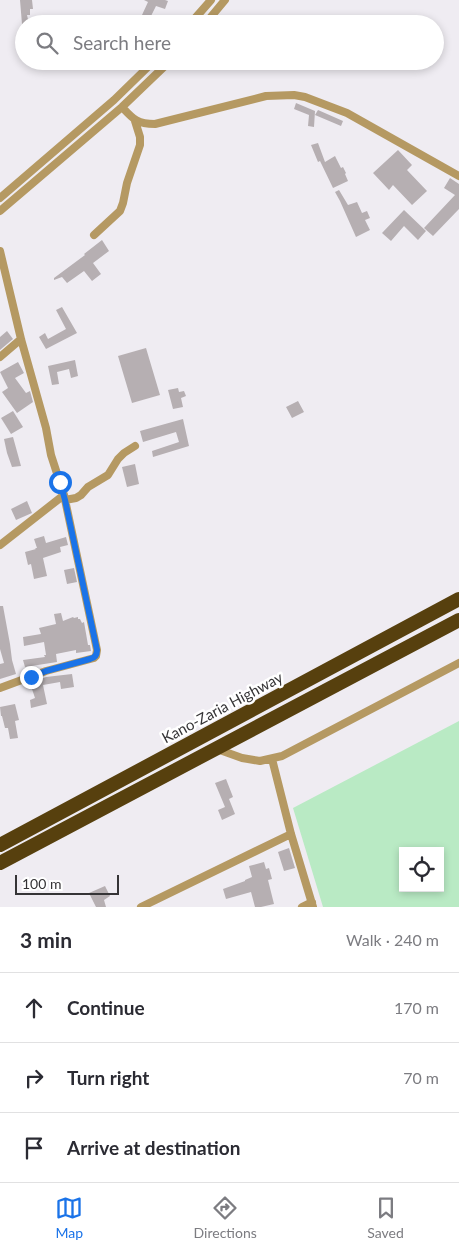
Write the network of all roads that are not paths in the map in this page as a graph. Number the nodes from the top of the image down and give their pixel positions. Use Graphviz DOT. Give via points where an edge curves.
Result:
graph roads {
  1 [pos="211,0"];
  2 [pos="225,0"];
  3 [pos="198,15"];
  4 [pos="212,15"];
  5 [pos="145,70"];
  6 [pos="161,70"];
  7 [pos="122,107"];
  8 [pos="135,121"];
  9 [pos="86,124"];
  10 [pos="92,132"];
  11 [pos="459,176"];
  12 [pos="0,198"];
  13 [pos="0,211"];
  14 [pos="94,234"];
  15 [pos="0,251"];
  16 [pos="20,339"];
  17 [pos="0,357"];
  18 [pos="135,446"];
  19 [pos="64,497"];
  20 [pos="0,545"];
  21 [pos="459,599"];
  22 [pos="459,620"];
  23 [pos="459,663"];
  24 [pos="0,688"];
  25 [pos="216,749"];
  26 [pos="272,759"];
  27 [pos="291,834"];
  28 [pos="0,845"];
  29 [pos="0,863"];
  30 [pos="312,905"];
  31 [pos="141,907"];
  32 [pos="302,907"];
  1 -- 3 [label="street"];
  2 -- 4 [label="street"];
  5 -- 9 [label="street"];
  6 -- 7 [label="street"];
  7 -- 8 [label="street"];
  7 -- 10 [label="street"];
  8 -- 11 [label="street" via="155,124 266,96 294,94 347,113"];
  8 -- 14 [label="street" via="140,146 123,203 120,211"];
  9 -- 10 [label="street"];
  9 -- 12 [label="street"];
  10 -- 13 [label="street"];
  15 -- 16 [label="street"];
  16 -- 17 [label="street"];
  16 -- 19 [label="street"];
  18 -- 19 [label="street" via="124,452 108,475 81,495"];
  19 -- 20 [label="street"];
  19 -- 24 [label="street" via="96,656"];
  21 -- 28 [label="highway, Kano-Zaria Highway"];
  22 -- 25 [label="highway"];
  23 -- 26 [label="street"];
  25 -- 26 [label="street" via="242,758"];
  25 -- 29 [label="highway"];
  26 -- 27 [label="street"];
  27 -- 30 [label="street"];
  27 -- 31 [label="street"];
  30 -- 32 [label="street"];
}
